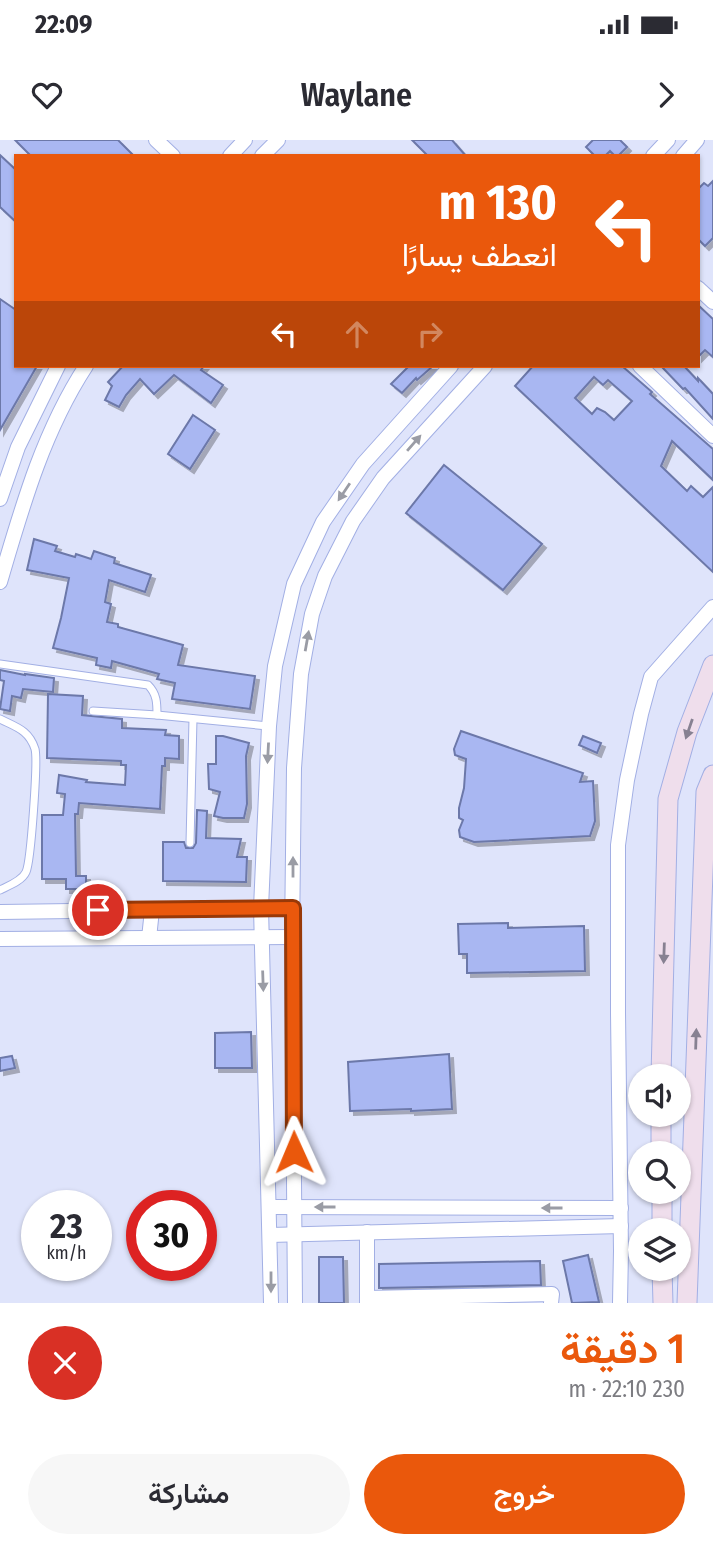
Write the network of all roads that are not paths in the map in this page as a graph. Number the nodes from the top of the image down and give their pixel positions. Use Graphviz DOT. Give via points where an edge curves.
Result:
graph roads {
  1 [pos="156,140"];
  2 [pos="245,140"];
  3 [pos="278,140"];
  4 [pos="668,140"];
  5 [pos="697,140"];
  6 [pos="171,154"];
  7 [pos="232,154"];
  8 [pos="264,154"];
  9 [pos="655,154"];
  10 [pos="685,154"];
  11 [pos="700,290"];
  12 [pos="713,302"];
  13 [pos="57,368"];
  14 [pos="85,368"];
  15 [pos="449,368"];
  16 [pos="483,368"];
  17 [pos="642,368"];
  18 [pos="713,436"];
  19 [pos="0,499"];
  20 [pos="0,582"];
  21 [pos="713,607"];
  22 [pos="0,664"];
  23 [pos="713,665"];
  24 [pos="93,711"];
  25 [pos="157,715"];
  26 [pos="0,719"];
  27 [pos="193,719"];
  28 [pos="269,726"];
  29 [pos="713,775"];
  30 [pos="190,843"];
  31 [pos="0,890"];
  32 [pos="261,908"];
  33 [pos="293,908"];
  34 [pos="152,910"];
  35 [pos="0,912"];
  36 [pos="262,937"];
  37 [pos="292,937"];
  38 [pos="149,938"];
  39 [pos="0,939"];
  40 [pos="661,1064"];
  41 [pos="270,1207"];
  42 [pos="294,1207"];
  43 [pos="621,1209"];
  44 [pos="621,1226"];
  45 [pos="366,1232"];
  46 [pos="294,1234"];
  47 [pos="270,1235"];
  48 [pos="662,1281"];
  49 [pos="367,1301"];
  50 [pos="271,1303"];
  51 [pos="295,1303"];
  52 [pos="551,1303"];
  53 [pos="620,1303"];
  54 [pos="663,1303"];
  55 [pos="688,1303"];
  1 -- 6 [label="street"];
  2 -- 7 [label="street"];
  3 -- 8 [label="street"];
  4 -- 9 [label="street"];
  5 -- 10 [label="street"];
  11 -- 12 [label="street"];
  13 -- 19 [label="street" via="18,447"];
  14 -- 20 [label="street" via="46,440"];
  15 -- 28 [label="street, one-way" via="363,464 323,522 294,584 275,666"];
  33 -- 16 [label="street, one-way" via="294,768 301,674 312,614 325,576 353,521 383,478"];
  17 -- 18 [label="street"];
  21 -- 43 [label="street" via="651,677 627,780 618,845"];
  22 -- 25 [label="lane" via="148,685 157,698"];
  23 -- 40 [label="street, one-way" via="668,799"];
  24 -- 25 [label="lane"];
  25 -- 27 [label="lane"];
  26 -- 31 [label="lane" via="25,730 35,749 36,765 26,872"];
  27 -- 28 [label="lane"];
  27 -- 30 [label="lane"];
  28 -- 32 [label="street, one-way"];
  55 -- 29 [label="street, one-way" via="706,792"];
  32 -- 33 [label="street"];
  32 -- 34 [label="street"];
  32 -- 36 [label="street"];
  33 -- 37 [label="street"];
  34 -- 35 [label="street"];
  34 -- 38 [label="street"];
  36 -- 37 [label="street"];
  36 -- 38 [label="street"];
  36 -- 41 [label="street, one-way"];
  37 -- 42 [label="street"];
  38 -- 39 [label="street"];
  41 -- 42 [label="street"];
  41 -- 47 [label="street"];
  43 -- 42 [label="street, one-way"];
  42 -- 46 [label="street"];
  43 -- 44 [label="street"];
  44 -- 45 [label="street"];
  44 -- 53 [label="street"];
  45 -- 46 [label="street"];
  45 -- 49 [label="street"];
  46 -- 47 [label="street"];
  46 -- 51 [label="street"];
  47 -- 50 [label="street, one-way"];
  48 -- 54 [label="street"];
  49 -- 52 [label="street" via="552,1294"];
}
